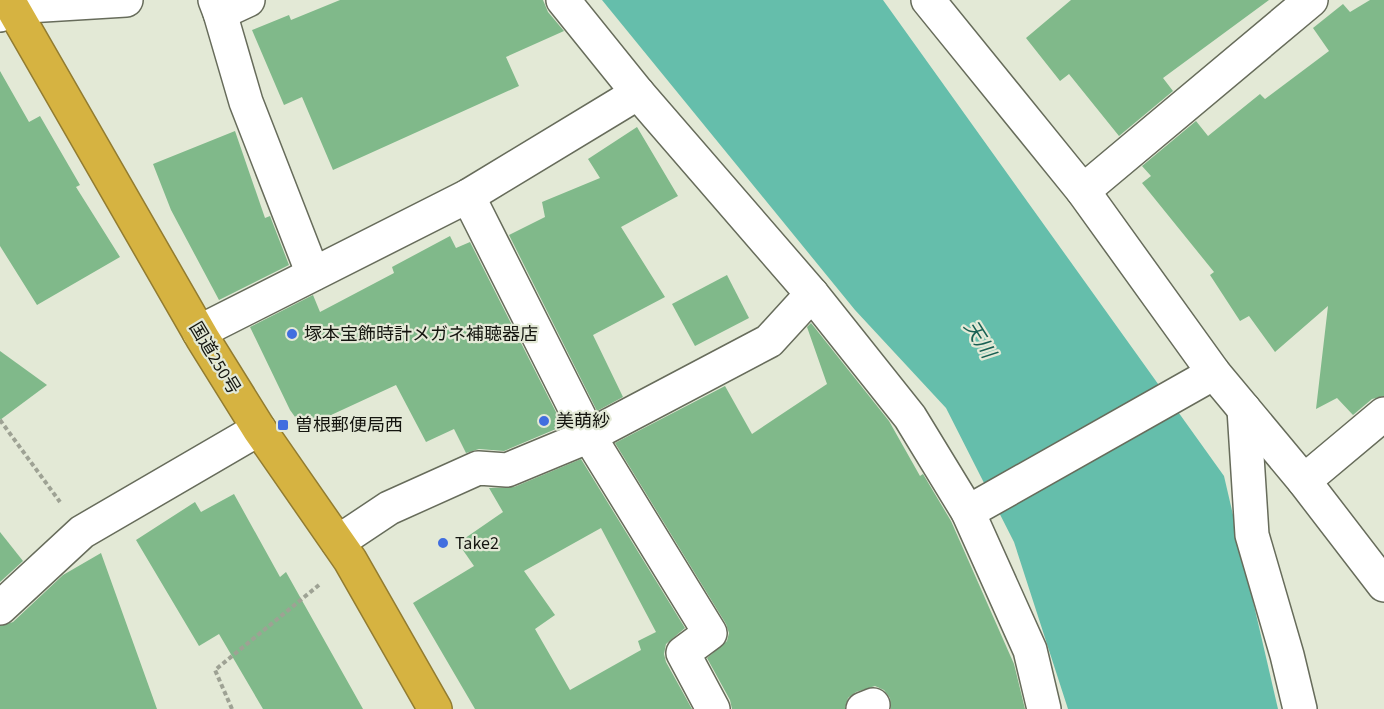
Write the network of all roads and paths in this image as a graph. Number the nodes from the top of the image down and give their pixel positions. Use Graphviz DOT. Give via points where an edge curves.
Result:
graph roads {
  1 [pos="126,0"];
  2 [pos="563,0"];
  3 [pos="928,0"];
  4 [pos="1311,0"];
  5 [pos="228,4"];
  6 [pos="6,7"];
  7 [pos="638,93"];
  8 [pos="1083,191"];
  9 [pos="468,196"];
  10 [pos="313,274"];
  11 [pos="812,294"];
  12 [pos="199,332"];
  13 [pos="1214,373"];
  14 [pos="1244,409"];
  15 [pos="1384,414"];
  16 [pos="0,420"];
  17 [pos="259,429"];
  18 [pos="589,436"];
  19 [pos="1304,481"];
  20 [pos="968,512"];
  21 [pos="82,532"];
  22 [pos="344,551"];
  23 [pos="1384,585"];
  24 [pos="0,608"];
  25 [pos="232,709"];
  26 [pos="435,709"];
  27 [pos="713,709"];
  28 [pos="1044,709"];
  29 [pos="1300,709"];
  1 -- 6 [label="street"];
  2 -- 7 [label="street"];
  3 -- 8 [label="street"];
  4 -- 8 [label="street"];
  5 -- 10 [label="street" via="246,102"];
  6 -- 12 [label="highway, 国道250号"];
  7 -- 9 [label="street"];
  7 -- 11 [label="street"];
  8 -- 13 [label="street"];
  9 -- 10 [label="street"];
  9 -- 18 [label="street"];
  10 -- 12 [label="street"];
  11 -- 18 [label="street" via="769,341"];
  11 -- 20 [label="street" via="910,417"];
  12 -- 17 [label="highway, 国道250号"];
  13 -- 14 [label="street"];
  13 -- 20 [label="street"];
  14 -- 19 [label="street"];
  14 -- 29 [label="street" via="1252,536"];
  15 -- 19 [label="street"];
  16 -- 21 [label="path"];
  17 -- 21 [label="street"];
  17 -- 22 [label="highway, 国道250号"];
  18 -- 22 [label="street" via="507,470 478,468 389,508"];
  18 -- 27 [label="street" via="710,633 683,653"];
  19 -- 23 [label="street"];
  20 -- 28 [label="street" via="1030,650"];
  21 -- 24 [label="street"];
  22 -- 25 [label="path" via="215,670"];
  22 -- 26 [label="highway, 国道250号"];
}
